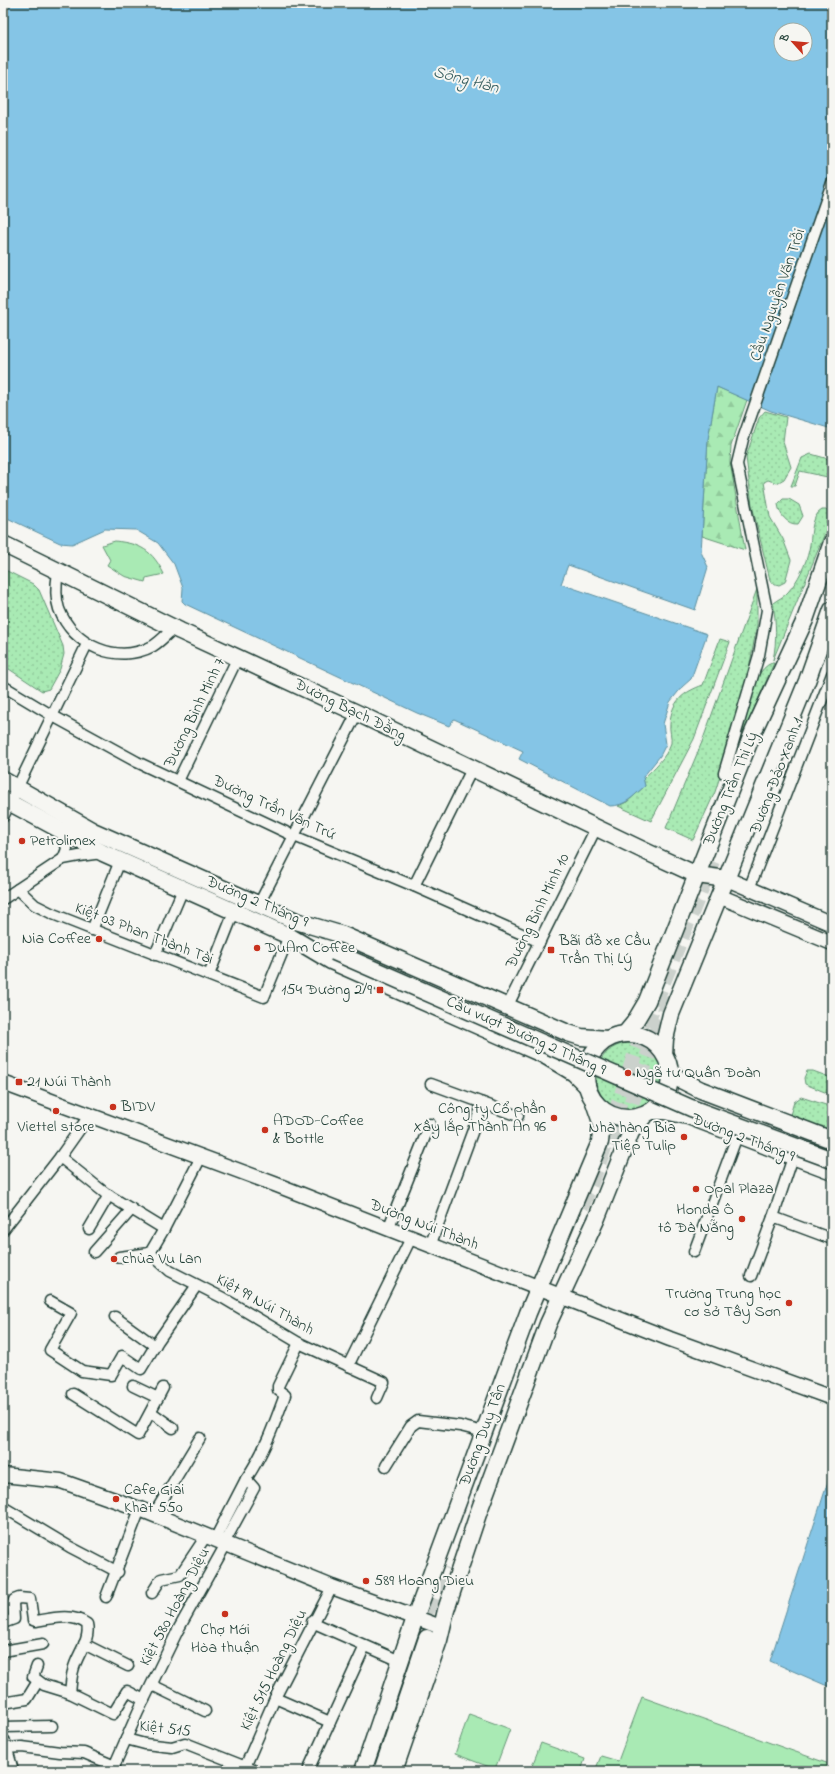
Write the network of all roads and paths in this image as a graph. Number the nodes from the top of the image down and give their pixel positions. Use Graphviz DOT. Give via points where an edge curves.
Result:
graph roads {
  1 [pos="832,183"];
  2 [pos="832,542"];
  3 [pos="3,544"];
  4 [pos="58,572"];
  5 [pos="829,617"];
  6 [pos="805,620"];
  7 [pos="174,628"];
  8 [pos="87,644"];
  9 [pos="238,657"];
  10 [pos="832,674"];
  11 [pos="3,686"];
  12 [pos="357,713"];
  13 [pos="53,716"];
  14 [pos="472,769"];
  15 [pos="724,773"];
  16 [pos="3,780"];
  17 [pos="178,781"];
  18 [pos="10,797"];
  19 [pos="3,817"];
  20 [pos="596,828"];
  21 [pos="62,831"];
  22 [pos="294,836"];
  23 [pos="103,853"];
  24 [pos="63,859"];
  25 [pos="120,861"];
  26 [pos="720,868"];
  27 [pos="697,875"];
  28 [pos="414,886"];
  29 [pos="18,889"];
  30 [pos="183,889"];
  31 [pos="749,889"];
  32 [pos="719,896"];
  33 [pos="3,899"];
  34 [pos="259,904"];
  35 [pos="234,912"];
  36 [pos="296,921"];
  37 [pos="832,924"];
  38 [pos="92,930"];
  39 [pos="289,936"];
  40 [pos="540,942"];
  41 [pos="832,942"];
  42 [pos="336,948"];
  43 [pos="155,955"];
  44 [pos="664,959"];
  45 [pos="689,968"];
  46 [pos="209,975"];
  47 [pos="507,1007"];
  48 [pos="625,1034"];
  49 [pos="608,1039"];
  50 [pos="664,1054"];
  51 [pos="670,1071"];
  52 [pos="3,1083"];
  53 [pos="431,1084"];
  54 [pos="586,1086"];
  55 [pos="594,1102"];
  56 [pos="483,1103"];
  57 [pos="648,1113"];
  58 [pos="89,1116"];
  59 [pos="518,1116"];
  60 [pos="430,1124"];
  61 [pos="737,1136"];
  62 [pos="832,1140"];
  63 [pos="832,1150"];
  64 [pos="60,1157"];
  65 [pos="201,1157"];
  66 [pos="793,1157"];
  67 [pos="832,1160"];
  68 [pos="832,1171"];
  69 [pos="579,1194"];
  70 [pos="109,1195"];
  71 [pos="602,1204"];
  72 [pos="132,1209"];
  73 [pos="773,1217"];
  74 [pos="89,1229"];
  75 [pos="164,1229"];
  76 [pos="388,1229"];
  77 [pos="3,1230"];
  78 [pos="411,1238"];
  79 [pos="832,1239"];
  80 [pos="430,1246"];
  81 [pos="94,1252"];
  82 [pos="694,1252"];
  83 [pos="150,1253"];
  84 [pos="119,1257"];
  85 [pos="751,1276"];
  86 [pos="197,1285"];
  87 [pos="538,1288"];
  88 [pos="560,1297"];
  89 [pos="50,1301"];
  90 [pos="115,1317"];
  91 [pos="299,1343"];
  92 [pos="155,1346"];
  93 [pos="348,1366"];
  94 [pos="133,1386"];
  95 [pos="163,1388"];
  96 [pos="73,1394"];
  97 [pos="158,1398"];
  98 [pos="377,1398"];
  99 [pos="832,1398"];
  100 [pos="151,1412"];
  101 [pos="173,1428"];
  102 [pos="484,1432"];
  103 [pos="200,1438"];
  104 [pos="386,1466"];
  105 [pos="471,1466"];
  106 [pos="3,1474"];
  107 [pos="493,1474"];
  108 [pos="3,1507"];
  109 [pos="140,1509"];
  110 [pos="154,1514"];
  111 [pos="218,1540"];
  112 [pos="118,1572"];
  113 [pos="332,1587"];
  114 [pos="152,1593"];
  115 [pos="106,1598"];
  116 [pos="415,1618"];
  117 [pos="312,1622"];
  118 [pos="3,1623"];
  119 [pos="441,1627"];
  120 [pos="43,1644"];
  121 [pos="84,1644"];
  122 [pos="365,1646"];
  123 [pos="3,1651"];
  124 [pos="400,1661"];
  125 [pos="37,1666"];
  126 [pos="128,1666"];
  127 [pos="38,1681"];
  128 [pos="152,1685"];
  129 [pos="70,1693"];
  130 [pos="275,1698"];
  131 [pos="144,1700"];
  132 [pos="3,1703"];
  133 [pos="205,1711"];
  134 [pos="330,1722"];
  135 [pos="52,1726"];
  136 [pos="3,1727"];
  137 [pos="126,1739"];
  138 [pos="4,1745"];
  139 [pos="309,1768"];
  140 [pos="113,1769"];
  141 [pos="242,1769"];
  142 [pos="13,1771"];
  143 [pos="256,1771"];
  144 [pos="363,1771"];
  145 [pos="372,1771"];
  146 [pos="382,1771"];
  147 [pos="394,1771"];
  1 -- 15 [label="street, Cầu Nguyễn Văn Trỗi" via="743,439 738,464 767,610 759,656"];
  2 -- 6 [label="main road, Đường Trần Thị Lý"];
  3 -- 4 [label="main road, Đường Bạch Đằng"];
  4 -- 7 [label="main road, Đường Bạch Đằng"];
  4 -- 8 [label="street" via="56,596 63,618"];
  5 -- 26 [label="main road" via="798,677"];
  6 -- 26 [label="main road" via="789,674"];
  6 -- 27 [label="main road, Đường Trần Thị Lý" via="754,730"];
  7 -- 8 [label="street" via="153,646 127,654 100,650"];
  7 -- 9 [label="main road, Đường Bạch Đằng"];
  8 -- 13 [label="street"];
  9 -- 12 [label="main road, Đường Bạch Đằng"];
  9 -- 17 [label="street, Đường Bình Minh 7"];
  10 -- 31 [label="street, Đường Đảo Xanh 1"];
  11 -- 13 [label="street, Đường Trần Văn Trứ"];
  12 -- 14 [label="main road, Đường Bạch Đằng"];
  12 -- 22 [label="street"];
  13 -- 17 [label="street, Đường Trần Văn Trứ" via="137,762"];
  13 -- 18 [label="street"];
  14 -- 20 [label="main road, Đường Bạch Đằng"];
  14 -- 28 [label="street"];
  16 -- 18 [label="main road, Đường 2 Tháng 9"];
  17 -- 22 [label="street, Đường Trần Văn Trứ"];
  18 -- 19 [label="street"];
  18 -- 21 [label="main road, Đường 2 Tháng 9"];
  18 -- 34 [label="main road, Đường 2 Tháng 9"];
  20 -- 27 [label="main road, Đường Bạch Đằng"];
  20 -- 40 [label="street, Đường Bình Minh 10"];
  21 -- 23 [label="main road, Đường 2 Tháng 9"];
  21 -- 24 [label="street" via="66,849"];
  22 -- 28 [label="street, Đường Trần Văn Trứ"];
  22 -- 34 [label="street"];
  23 -- 24 [label="street"];
  23 -- 25 [label="main road, Đường 2 Tháng 9"];
  24 -- 29 [label="street"];
  25 -- 30 [label="main road, Đường 2 Tháng 9"];
  25 -- 38 [label="street"];
  26 -- 27 [label="main road"];
  26 -- 31 [label="main road"];
  26 -- 32 [label="main road"];
  27 -- 32 [label="main road"];
  27 -- 44 [label="main road, Đường Trần Thị Lý"];
  28 -- 40 [label="street, Đường Trần Văn Trứ"];
  29 -- 33 [label="street"];
  29 -- 38 [label="street, Kiệt 03 Phan Thành Tài" via="35,905"];
  30 -- 35 [label="main road, Đường 2 Tháng 9"];
  30 -- 43 [label="street, Đường 2 Tháng 9"];
  31 -- 37 [label="main road"];
  32 -- 41 [label="main road"];
  32 -- 45 [label="main road"];
  34 -- 36 [label="main road, Đường 2 Tháng 9"];
  35 -- 39 [label="main road, Đường 2 Tháng 9"];
  35 -- 46 [label="street"];
  36 -- 42 [label="main road, Cầu vượt Đường 2 Tháng 9"];
  36 -- 47 [label="main road, Đường 2 Tháng 9" via="343,935"];
  38 -- 43 [label="street, Kiệt 03 Phan Thành Tài"];
  39 -- 42 [label="main road, Cầu vượt Đường 2 Tháng 9"];
  39 -- 46 [label="street, Kiệt 03 Phan Thành Tài" via="264,997"];
  39 -- 54 [label="main road, Đường 2 Tháng 9" via="331,962 544,1055 574,1073"];
  40 -- 47 [label="street, Đường Bình Minh 10"];
  42 -- 63 [label="main road, Cầu vượt Đường 2 Tháng 9" via="634,1074"];
  42 -- 67 [label="main road, Cầu vượt Đường 2 Tháng 9, bridge" via="691,1108"];
  43 -- 46 [label="street, Kiệt 03 Phan Thành Tài"];
  44 -- 45 [label="main road"];
  44 -- 48 [label="main road, Đường Trần Thị Lý" via="647,1001"];
  45 -- 50 [label="main road" via="667,1026"];
  47 -- 49 [label="main road, Đường 2 Tháng 9" via="581,1037"];
  48 -- 49 [label="main road"];
  48 -- 50 [label="main road" via="647,1039"];
  49 -- 54 [label="main road" via="600,1044 589,1059"];
  50 -- 51 [label="main road"];
  51 -- 57 [label="main road" via="670,1081 664,1098"];
  51 -- 62 [label="main road, Đường 2 Tháng 9" via="679,1079 701,1090"];
  52 -- 58 [label="main road, Đường Núi Thành"];
  53 -- 56 [label="street"];
  54 -- 55 [label="main road"];
  55 -- 57 [label="main road" via="608,1114 626,1119"];
  55 -- 69 [label="main road, Đường Duy Tân" via="601,1117 602,1133"];
  56 -- 59 [label="street"];
  56 -- 80 [label="street"];
  57 -- 61 [label="main road, Đường 2 Tháng 9" via="664,1111 688,1116"];
  57 -- 71 [label="main road, Đường Duy Tân" via="631,1132"];
  58 -- 64 [label="street"];
  58 -- 65 [label="main road, Đường Núi Thành"];
  60 -- 76 [label="street"];
  61 -- 66 [label="main road, Đường 2 Tháng 9"];
  61 -- 82 [label="street"];
  64 -- 70 [label="street"];
  64 -- 77 [label="street"];
  65 -- 75 [label="street"];
  65 -- 76 [label="main road, Đường Núi Thành"];
  66 -- 68 [label="main road, Đường 2 Tháng 9"];
  66 -- 73 [label="street"];
  69 -- 71 [label="main road"];
  69 -- 87 [label="main road, Đường Duy Tân"];
  70 -- 72 [label="street"];
  70 -- 74 [label="street"];
  71 -- 88 [label="main road, Đường Duy Tân"];
  72 -- 75 [label="street"];
  72 -- 81 [label="street"];
  73 -- 79 [label="street"];
  73 -- 85 [label="street"];
  75 -- 83 [label="street"];
  76 -- 78 [label="main road, Đường Núi Thành"];
  78 -- 80 [label="main road, Đường Núi Thành"];
  78 -- 93 [label="street"];
  80 -- 87 [label="main road, Đường Núi Thành"];
  83 -- 84 [label="street"];
  83 -- 86 [label="street, Kiệt 99 Núi Thành" via="170,1271"];
  86 -- 91 [label="street, Kiệt 99 Núi Thành"];
  86 -- 92 [label="street"];
  87 -- 88 [label="main road, Đường Núi Thành"];
  87 -- 102 [label="main road, Đường Duy Tân"];
  88 -- 99 [label="main road, Đường Núi Thành"];
  88 -- 107 [label="main road, Đường Duy Tân"];
  89 -- 92 [label="street" via="71,1313 50,1350 82,1371 111,1375 122,1356 141,1368"];
  90 -- 92 [label="street"];
  91 -- 93 [label="street, Kiệt 99 Núi Thành"];
  91 -- 111 [label="street" via="278,1386 278,1390 285,1395 275,1423 261,1456 246,1479 254,1488"];
  93 -- 98 [label="street, Kiệt 99 Núi Thành" via="384,1382"];
  94 -- 97 [label="street"];
  95 -- 97 [label="street"];
  96 -- 100 [label="street" via="138,1436"];
  97 -- 100 [label="street"];
  100 -- 101 [label="street"];
  102 -- 104 [label="street" via="418,1421 411,1426"];
  102 -- 105 [label="main road, Đường Duy Tân"];
  103 -- 110 [label="street"];
  105 -- 107 [label="main road"];
  105 -- 116 [label="main road, Đường Duy Tân"];
  106 -- 109 [label="main road" via="60,1481"];
  107 -- 119 [label="main road, Đường Duy Tân"];
  108 -- 112 [label="street"];
  109 -- 110 [label="main road"];
  109 -- 112 [label="street"];
  110 -- 111 [label="main road"];
  111 -- 113 [label="main road"];
  111 -- 114 [label="street" via="180,1575 161,1579"];
  111 -- 128 [label="street, Kiệt 580 Hoàng Diệu"];
  112 -- 115 [label="street"];
  113 -- 116 [label="main road"];
  113 -- 117 [label="street, Kiệt 515 Hoàng Diệu"];
  116 -- 119 [label="main road"];
  116 -- 124 [label="main road, Đường Duy Tân"];
  117 -- 122 [label="street"];
  117 -- 130 [label="street, Kiệt 515 Hoàng Diệu"];
  118 -- 121 [label="street" via="14,1619 14,1600 30,1599 33,1620 71,1617 87,1624"];
  119 -- 147 [label="main road, Đường Duy Tân"];
  120 -- 123 [label="street"];
  121 -- 126 [label="street"];
  121 -- 129 [label="street" via="73,1670"];
  122 -- 124 [label="street"];
  122 -- 134 [label="street"];
  124 -- 144 [label="main road, Đường Duy Tân"];
  125 -- 127 [label="street" via="33,1677"];
  127 -- 129 [label="street"];
  127 -- 132 [label="street" via="27,1699"];
  128 -- 131 [label="street, Kiệt 580 Hoàng Diệu"];
  128 -- 133 [label="street"];
  129 -- 131 [label="street" via="113,1714 127,1691"];
  130 -- 134 [label="street"];
  130 -- 141 [label="street, Kiệt 515 Hoàng Diệu"];
  131 -- 137 [label="street, Kiệt 580 Hoàng Diệu"];
  134 -- 139 [label="street"];
  135 -- 136 [label="street"];
  137 -- 140 [label="street, Kiệt 580 Hoàng Diệu"];
  137 -- 141 [label="street, Kiệt 515" via="172,1747 185,1743"];
  138 -- 140 [label="street" via="60,1752 84,1752"];
  138 -- 142 [label="main road"];
  141 -- 143 [label="street, Kiệt 515"];
  145 -- 146 [label="main road" via="422,1637"];
}
